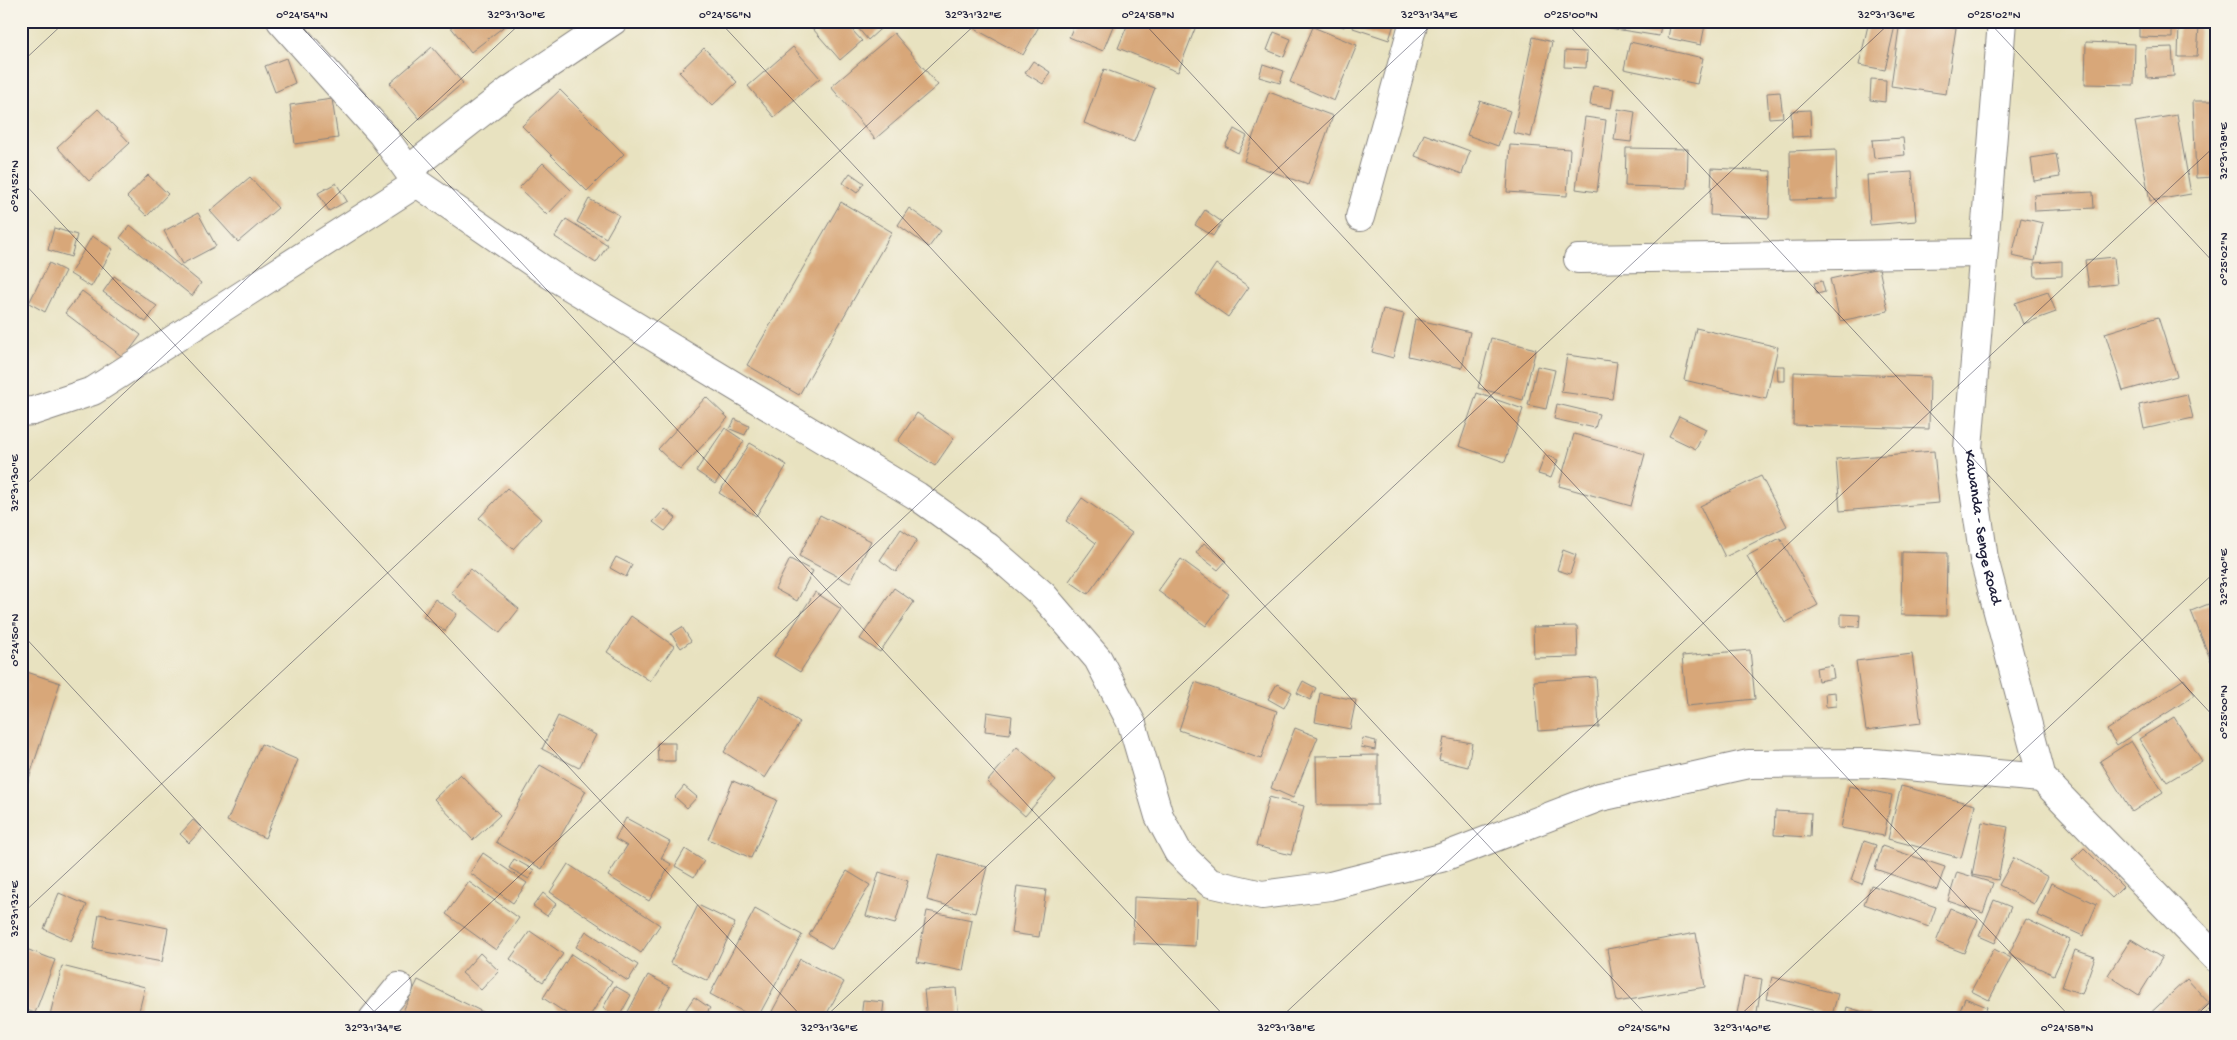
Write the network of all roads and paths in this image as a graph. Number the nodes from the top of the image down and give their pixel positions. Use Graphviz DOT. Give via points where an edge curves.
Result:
graph roads {
  1 [pos="281,21"];
  2 [pos="613,21"];
  3 [pos="1414,21"];
  4 [pos="2002,21"];
  5 [pos="413,176"];
  6 [pos="1360,217"];
  7 [pos="1982,253"];
  8 [pos="1578,259"];
  9 [pos="21,412"];
  10 [pos="2042,778"];
  11 [pos="2216,958"];
  12 [pos="398,987"];
  13 [pos="373,1019"];
  1 -- 5 [label="street" via="382,134"];
  2 -- 5 [label="street" via="509,91"];
  3 -- 6 [label="street"];
  4 -- 7 [label="street, Kawanda - Senge Road"];
  5 -- 9 [label="street" via="191,330 93,391"];
  5 -- 10 [label="street" via="551,275 917,496 988,547 1043,595 1098,659 1132,724 1159,816 1178,852 1210,883 1262,896 1330,886 1441,858 1600,797 1749,764 1874,763"];
  7 -- 8 [label="street"];
  7 -- 10 [label="street, Kawanda - Senge Road" via="1968,449 1984,560"];
  10 -- 11 [label="street, Kawanda - Senge Road"];
  12 -- 13 [label="street"];
}
